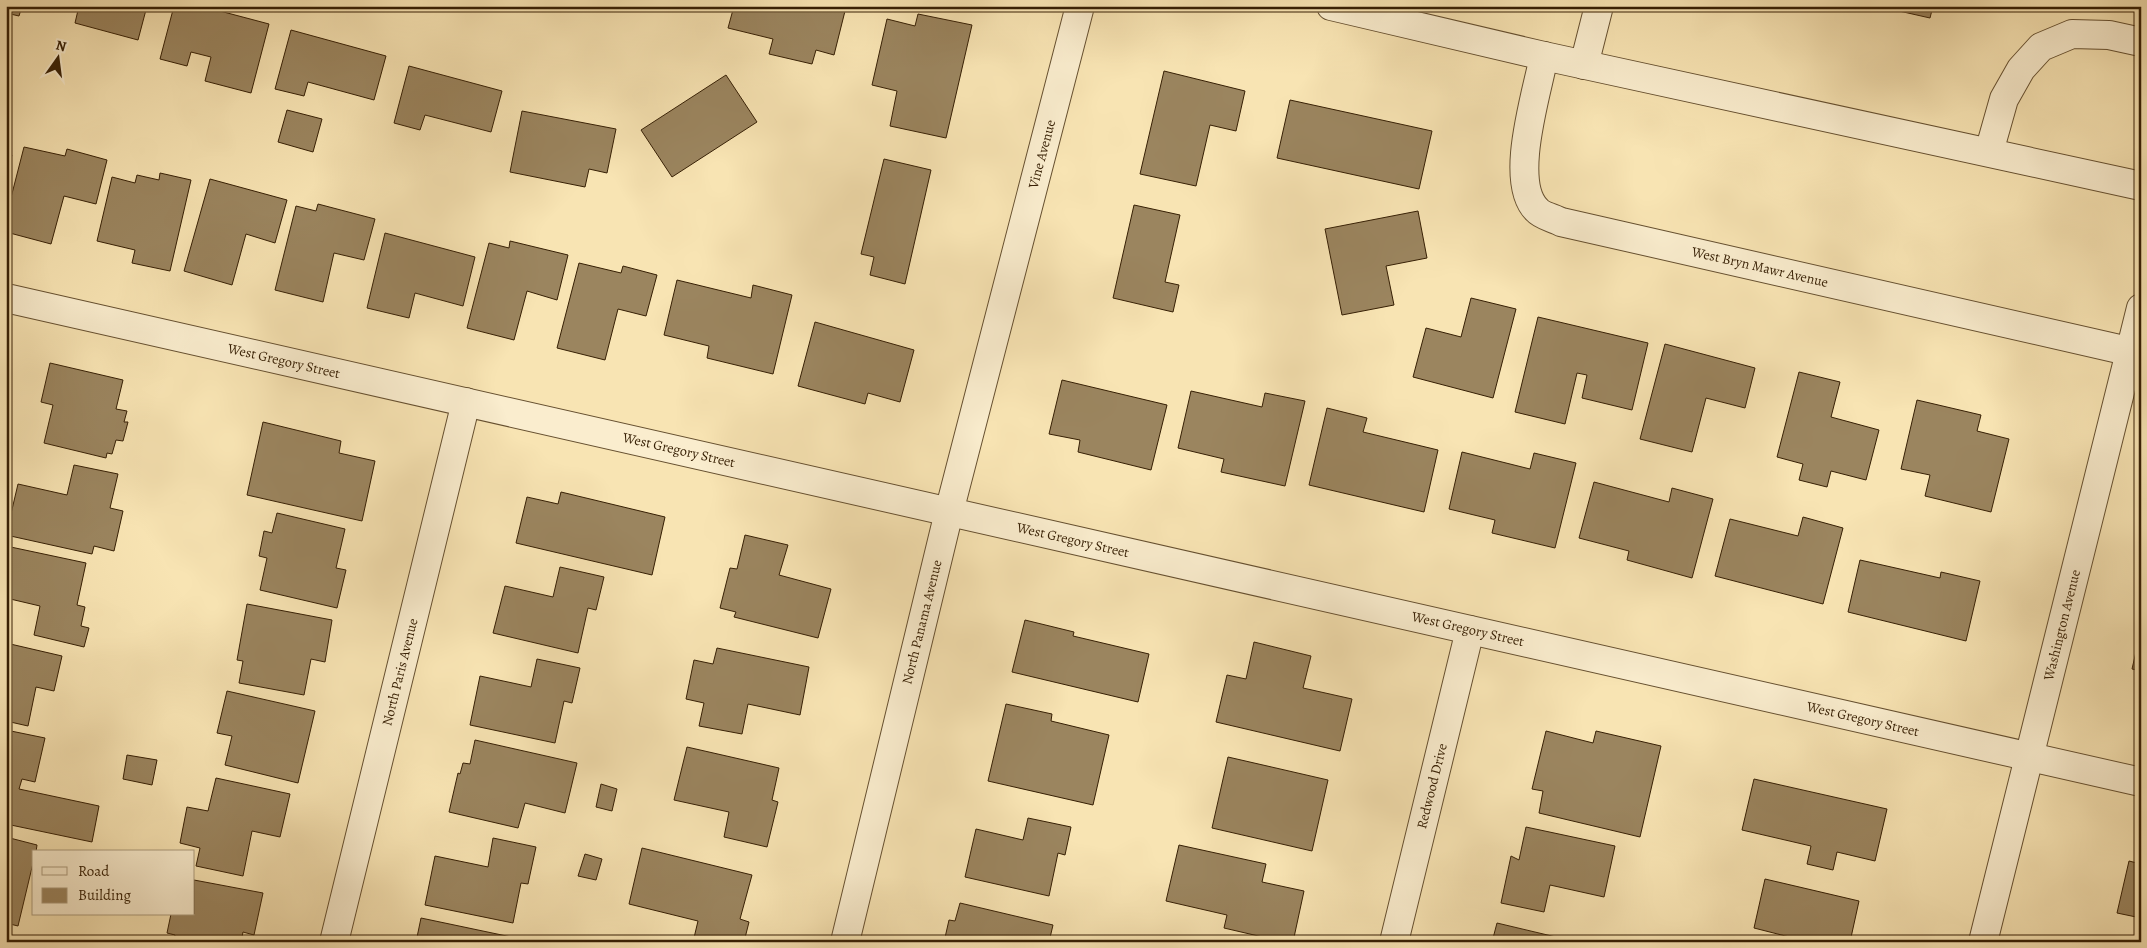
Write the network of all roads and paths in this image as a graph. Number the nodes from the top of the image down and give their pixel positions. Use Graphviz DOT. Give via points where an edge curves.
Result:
graph roads {
  1 [pos="1080,6"];
  2 [pos="1331,6"];
  3 [pos="1599,6"];
  4 [pos="2141,42"];
  5 [pos="1544,56"];
  6 [pos="1584,65"];
  7 [pos="1989,152"];
  8 [pos="2141,186"];
  9 [pos="6,298"];
  10 [pos="1003,303"];
  11 [pos="2141,308"];
  12 [pos="2135,352"];
  13 [pos="466,402"];
  14 [pos="949,512"];
  15 [pos="1470,630"];
  16 [pos="2030,757"];
  17 [pos="2141,782"];
  18 [pos="334,942"];
  19 [pos="844,942"];
  20 [pos="1394,942"];
  21 [pos="1983,942"];
  1 -- 10 [label="street, Vine Avenue"];
  2 -- 5 [label="street"];
  3 -- 6 [label="street"];
  4 -- 7 [label="street" via="2109,35 2072,34 2041,47 2021,69 2004,99"];
  5 -- 6 [label="street"];
  5 -- 12 [label="street, West Bryn Mawr Avenue" via="1525,148 1523,174 1528,196 1537,211 1561,222"];
  6 -- 7 [label="street"];
  7 -- 8 [label="street"];
  9 -- 13 [label="street, West Gregory Street"];
  10 -- 14 [label="street, North Panama Avenue"];
  11 -- 12 [label="street, Washington Avenue"];
  12 -- 16 [label="street, Washington Avenue"];
  13 -- 14 [label="street, West Gregory Street"];
  13 -- 18 [label="street, North Paris Avenue"];
  14 -- 15 [label="street, West Gregory Street"];
  14 -- 19 [label="street, North Panama Avenue"];
  15 -- 16 [label="street, West Gregory Street"];
  15 -- 20 [label="street, Redwood Drive"];
  16 -- 17 [label="street, West Gregory Street"];
  16 -- 21 [label="street, Washington Avenue"];
}
